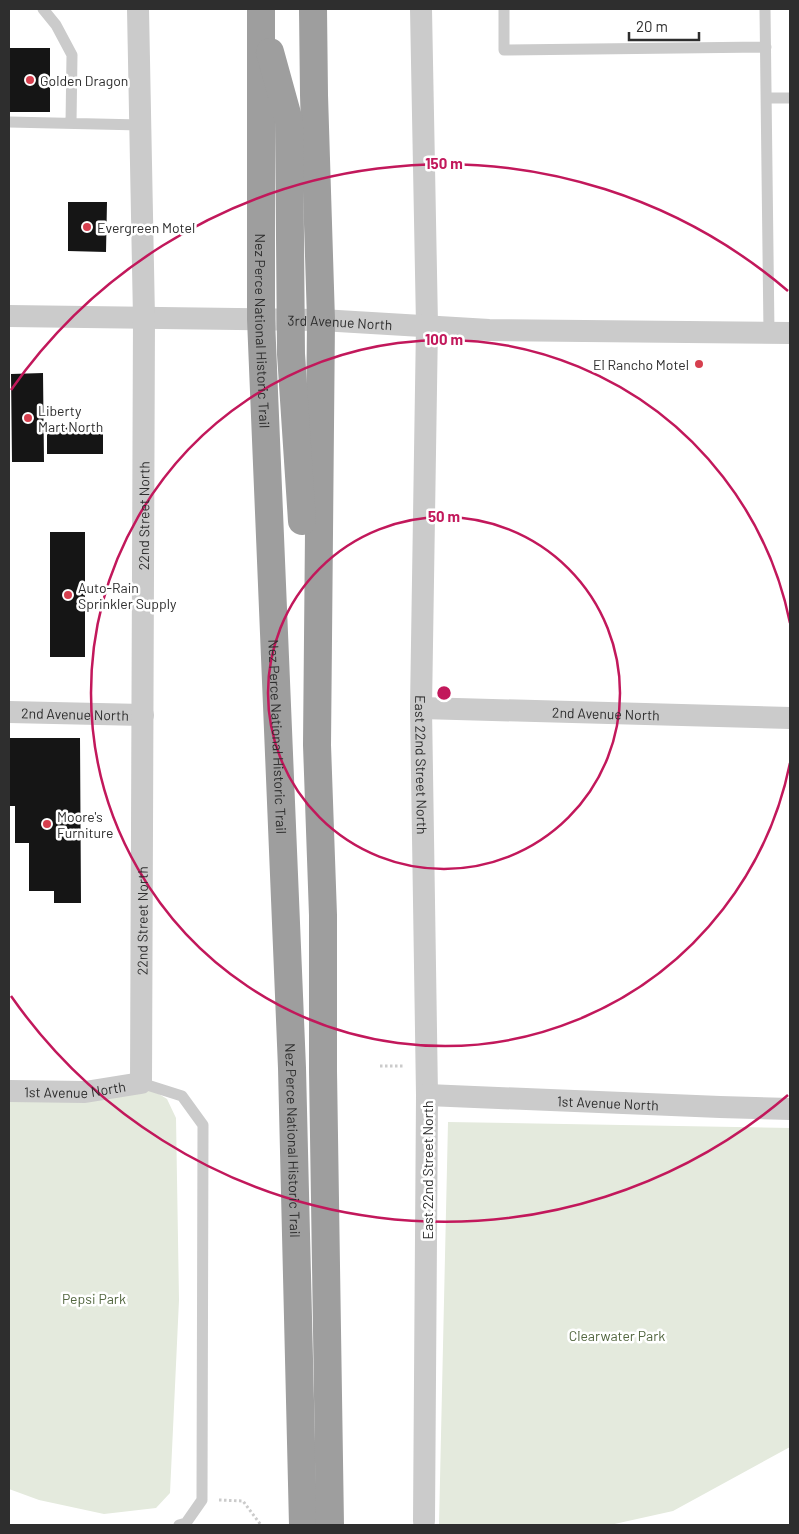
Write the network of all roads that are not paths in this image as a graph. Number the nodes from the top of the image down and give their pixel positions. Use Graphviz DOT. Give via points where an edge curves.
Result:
graph roads {
  1 [pos="43,9"];
  2 [pos="138,9"];
  3 [pos="313,9"];
  4 [pos="421,9"];
  5 [pos="504,9"];
  6 [pos="765,9"];
  7 [pos="261,14"];
  8 [pos="766,47"];
  9 [pos="766,98"];
  10 [pos="790,98"];
  11 [pos="9,122"];
  12 [pos="71,123"];
  13 [pos="140,125"];
  14 [pos="9,316"];
  15 [pos="144,318"];
  16 [pos="261,319"];
  17 [pos="291,320"];
  18 [pos="321,320"];
  19 [pos="427,325"];
  20 [pos="779,333"];
  21 [pos="421,708"];
  22 [pos="9,712"];
  23 [pos="143,715"];
  24 [pos="790,718"];
  25 [pos="317,745"];
  26 [pos="141,1083"];
  27 [pos="9,1091"];
  28 [pos="427,1095"];
  29 [pos="790,1109"];
  30 [pos="424,1521"];
  31 [pos="178,1525"];
  32 [pos="303,1525"];
  33 [pos="330,1525"];
  1 -- 12 [label="lane" via="72,55"];
  2 -- 13 [label="street, 22nd Street North"];
  3 -- 18 [label="highway, Nez Perce National Historic Trail"];
  4 -- 19 [label="street, East 22nd Street North"];
  5 -- 8 [label="lane" via="504,50"];
  6 -- 8 [label="lane"];
  7 -- 16 [label="highway, Nez Perce National Historic Trail"];
  7 -- 17 [label="highway" via="289,121"];
  8 -- 9 [label="lane"];
  9 -- 10 [label="lane"];
  9 -- 20 [label="lane"];
  11 -- 12 [label="lane"];
  12 -- 13 [label="lane"];
  13 -- 15 [label="street, 22nd Street North"];
  14 -- 15 [label="street, 3rd Avenue North"];
  15 -- 16 [label="street, 3rd Avenue North"];
  15 -- 23 [label="street, 22nd Street North"];
  16 -- 17 [label="street, 3rd Avenue North"];
  16 -- 32 [label="highway, Nez Perce National Historic Trail" via="292,1068"];
  17 -- 18 [label="street, 3rd Avenue North"];
  17 -- 25 [label="highway"];
  18 -- 19 [label="street, 3rd Avenue North"];
  18 -- 25 [label="highway, Nez Perce National Historic Trail"];
  19 -- 20 [label="street, 3rd Avenue North" via="489,330"];
  19 -- 21 [label="street, East 22nd Street North"];
  21 -- 24 [label="street, 2nd Avenue North"];
  21 -- 28 [label="street, East 22nd Street North"];
  22 -- 23 [label="street, 2nd Avenue North"];
  23 -- 26 [label="street, 22nd Street North"];
  25 -- 33 [label="highway, Nez Perce National Historic Trail" via="323,915"];
  26 -- 27 [label="street, 1st Avenue North" via="85,1092"];
  26 -- 31 [label="lane" via="182,1096 203,1125 202,1500 186,1523"];
  28 -- 29 [label="street, 1st Avenue North"];
  28 -- 30 [label="street, East 22nd Street North"];
}
